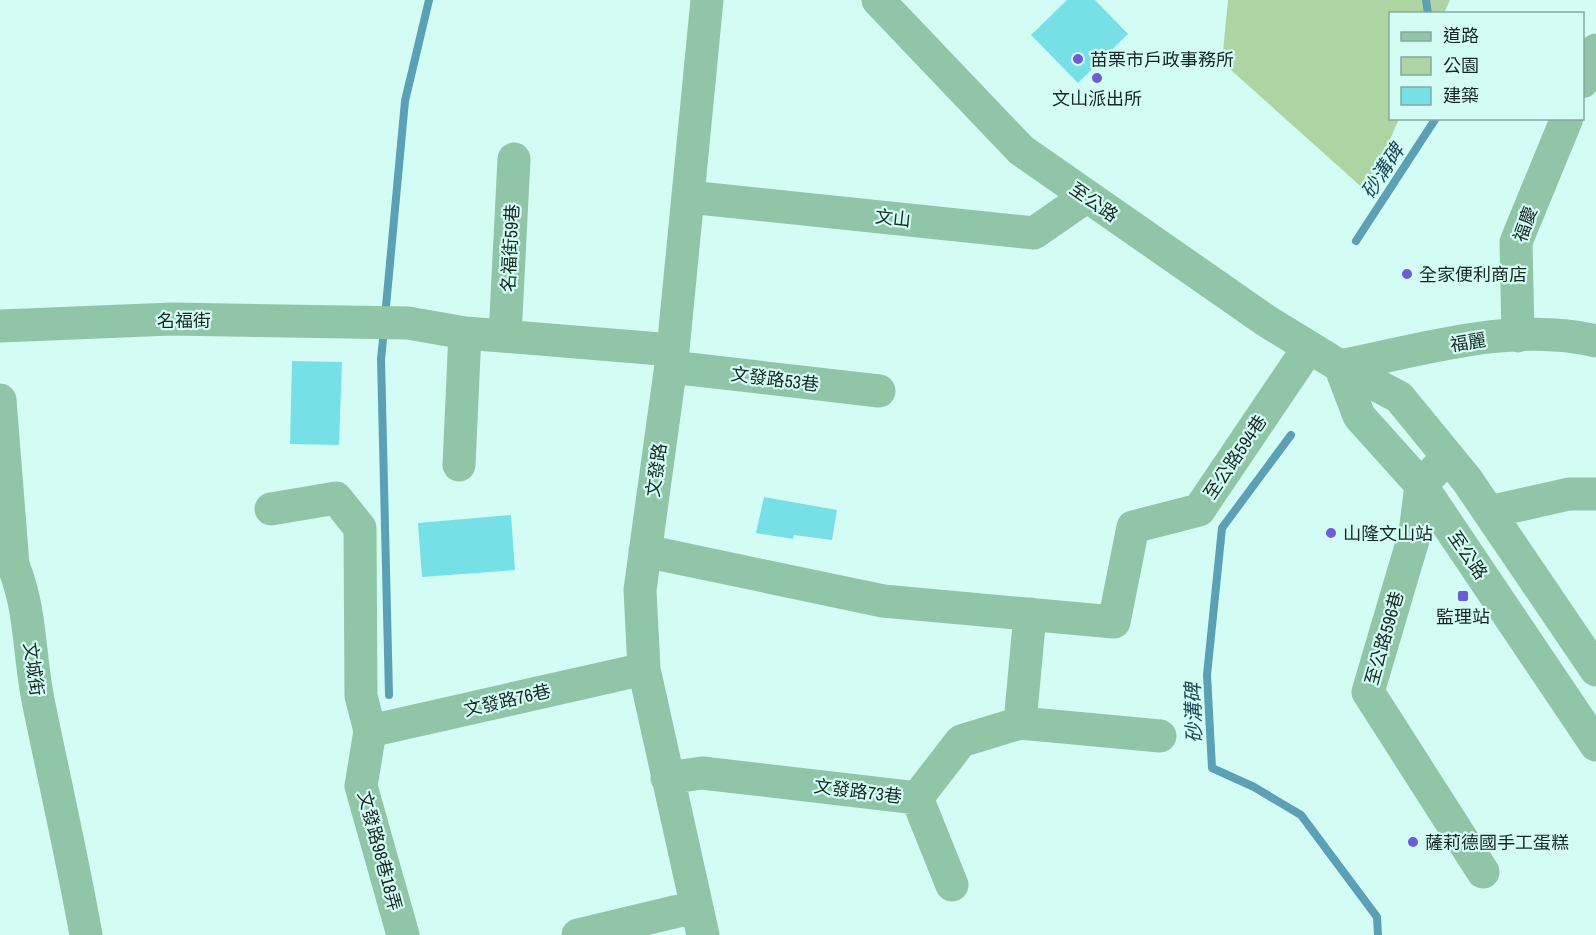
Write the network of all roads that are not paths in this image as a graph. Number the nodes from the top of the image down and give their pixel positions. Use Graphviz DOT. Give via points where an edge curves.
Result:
graph roads {
  1 [pos="707,0"];
  2 [pos="878,0"];
  3 [pos="1596,50"];
  4 [pos="1584,77"];
  5 [pos="1566,120"];
  6 [pos="514,159"];
  7 [pos="1086,196"];
  8 [pos="688,197"];
  9 [pos="0,326"];
  10 [pos="465,333"];
  11 [pos="505,336"];
  12 [pos="1518,336"];
  13 [pos="1596,341"];
  14 [pos="1309,347"];
  15 [pos="672,359"];
  16 [pos="1340,366"];
  17 [pos="879,391"];
  18 [pos="0,400"];
  19 [pos="1448,457"];
  20 [pos="459,465"];
  21 [pos="1421,485"];
  22 [pos="1596,494"];
  23 [pos="271,509"];
  24 [pos="1489,512"];
  25 [pos="645,551"];
  26 [pos="6,566"];
  27 [pos="1030,614"];
  28 [pos="644,669"];
  29 [pos="1596,670"];
  30 [pos="1020,723"];
  31 [pos="370,731"];
  32 [pos="1160,736"];
  33 [pos="1596,745"];
  34 [pos="667,778"];
  35 [pos="917,798"];
  36 [pos="1483,872"];
  37 [pos="952,885"];
  38 [pos="699,921"];
  39 [pos="86,935"];
  40 [pos="403,935"];
  41 [pos="578,935"];
  1 -- 8 [label="street, 文發路"];
  2 -- 7 [label="street, 至公路" via="1022,150"];
  3 -- 4 [label="street"];
  5 -- 12 [label="street, 福慶" via="1516,242"];
  6 -- 11 [label="street, 名福街59巷"];
  7 -- 8 [label="street, 文山" via="1034,233"];
  7 -- 14 [label="street, 至公路"];
  8 -- 15 [label="street, 文發路"];
  9 -- 10 [label="street, 名福街" via="172,319 408,323"];
  10 -- 11 [label="street"];
  10 -- 20 [label="street"];
  11 -- 15 [label="street"];
  12 -- 13 [label="street, 福麗" via="1566,334"];
  12 -- 16 [label="street, 福麗" via="1483,338"];
  14 -- 16 [label="street, 至公路"];
  14 -- 27 [label="street, 至公路594巷" via="1199,510 1133,527 1113,622"];
  15 -- 17 [label="street, 文發路53巷"];
  15 -- 25 [label="street, 文發路"];
  16 -- 19 [label="street, 至公路" via="1399,397"];
  16 -- 21 [label="street, 至公路" via="1359,416"];
  18 -- 26 [label="street, 文城街"];
  19 -- 21 [label="street"];
  19 -- 24 [label="street, 至公路"];
  21 -- 33 [label="street, 至公路"];
  21 -- 36 [label="street, 至公路596巷" via="1415,533 1368,692"];
  22 -- 24 [label="street" via="1569,494"];
  23 -- 31 [label="street" via="336,498 360,528 361,696"];
  24 -- 29 [label="street, 至公路"];
  25 -- 27 [label="street" via="883,602"];
  25 -- 28 [label="street, 文發路" via="640,590"];
  26 -- 39 [label="street, 文城街" via="23,590 38,698"];
  27 -- 30 [label="street"];
  28 -- 31 [label="street, 文發路76巷"];
  28 -- 34 [label="street, 文發路"];
  30 -- 32 [label="street"];
  30 -- 35 [label="street, 文發路73巷" via="961,741"];
  31 -- 40 [label="street, 文發路98巷18弄" via="361,786"];
  34 -- 35 [label="street, 文發路73巷" via="702,773"];
  34 -- 38 [label="street, 文發路"];
  35 -- 37 [label="street"];
  38 -- 41 [label="street"];
}
